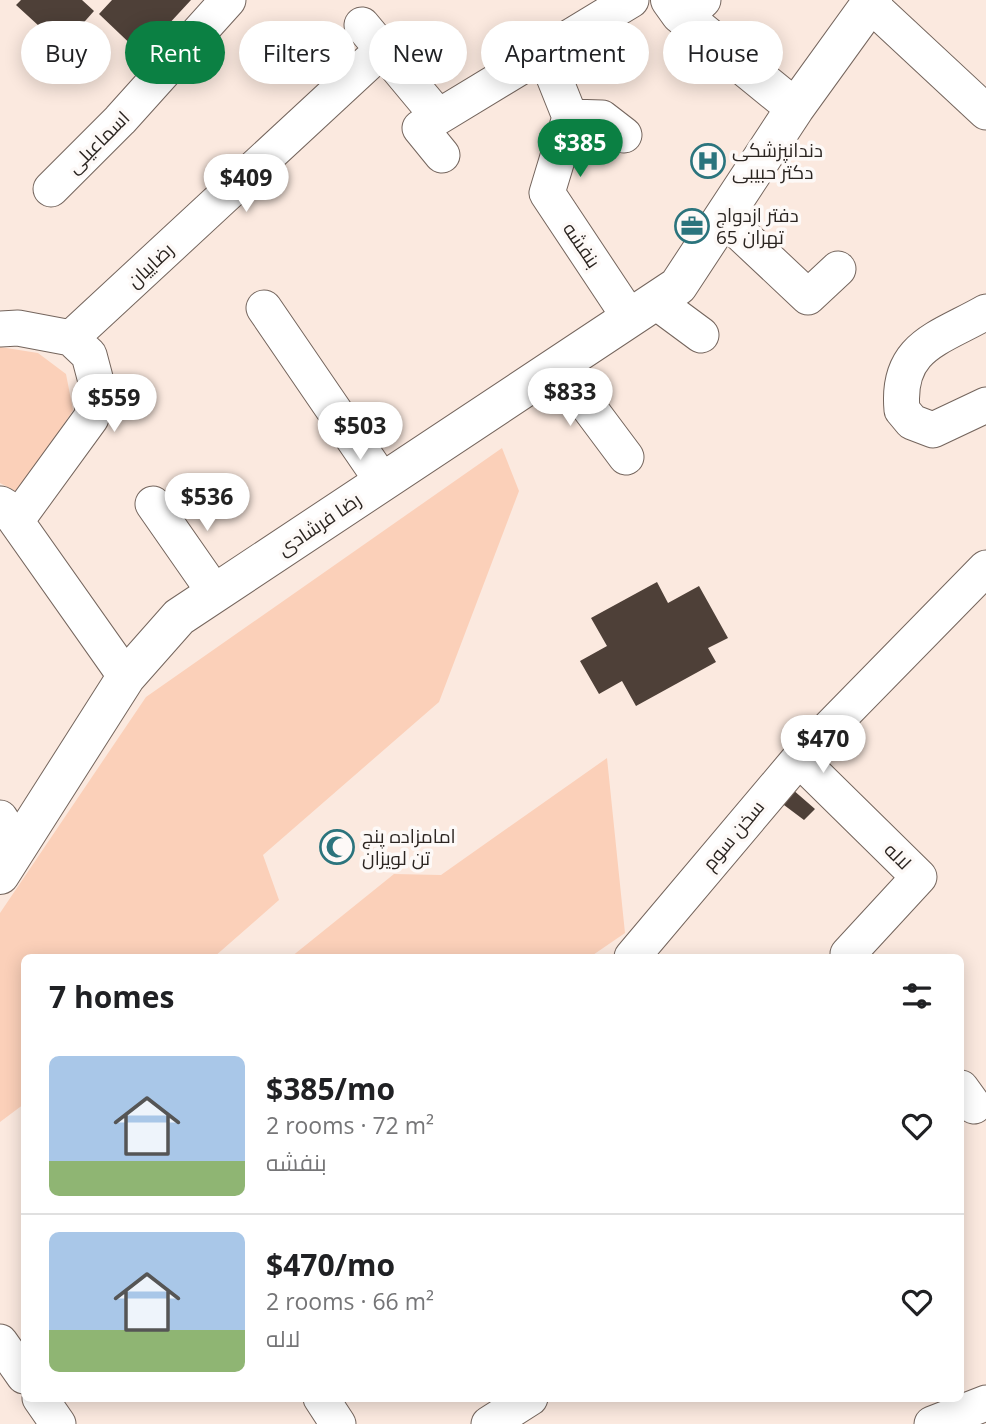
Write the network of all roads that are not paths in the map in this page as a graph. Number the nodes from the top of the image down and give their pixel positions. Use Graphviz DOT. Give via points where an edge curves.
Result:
graph roads {
  1 [pos="228,0"];
  2 [pos="631,0"];
  3 [pos="872,2"];
  4 [pos="686,6"];
  5 [pos="596,21"];
  6 [pos="490,84"];
  7 [pos="557,84"];
  8 [pos="795,108"];
  9 [pos="986,112"];
  10 [pos="437,115"];
  11 [pos="570,117"];
  12 [pos="624,135"];
  13 [pos="442,155"];
  14 [pos="51,188"];
  15 [pos="723,217"];
  16 [pos="838,268"];
  17 [pos="264,308"];
  18 [pos="643,310"];
  19 [pos="986,312"];
  20 [pos="0,330"];
  21 [pos="701,335"];
  22 [pos="71,338"];
  23 [pos="558,366"];
  24 [pos="986,405"];
  25 [pos="626,457"];
  26 [pos="383,482"];
  27 [pos="153,504"];
  28 [pos="8,513"];
  29 [pos="986,568"];
  30 [pos="215,593"];
  31 [pos="125,677"];
  32 [pos="799,759"];
  33 [pos="6,847"];
  34 [pos="635,954"];
  35 [pos="848,954"];
  36 [pos="0,1342"];
  37 [pos="21,1372"];
  38 [pos="43,1402"];
  39 [pos="324,1402"];
  40 [pos="524,1402"];
  41 [pos="986,1403"];
  42 [pos="58,1424"];
  43 [pos="338,1424"];
  44 [pos="489,1424"];
  45 [pos="932,1424"];
  1 -- 14 [label="street, اسماعیلی" via="120,120"];
  2 -- 5 [label="street"];
  3 -- 8 [label="main road, رضا فرشادی"];
  3 -- 9 [label="street"];
  4 -- 8 [label="main road"];
  6 -- 10 [label="street"];
  7 -- 11 [label="street"];
  8 -- 15 [label="main road, رضا فرشادی"];
  10 -- 13 [label="street" via="420,128"];
  10 -- 22 [label="street, رضاییان" via="372,37"];
  11 -- 12 [label="street" via="602,118"];
  11 -- 18 [label="street, بنفشه" via="547,193"];
  15 -- 16 [label="street" via="808,297"];
  15 -- 18 [label="main road, رضا فرشادی" via="678,286"];
  17 -- 26 [label="street"];
  18 -- 21 [label="street"];
  18 -- 23 [label="main road, رضا فرشادی"];
  19 -- 24 [label="street" via="913,354 900,388 902,410 923,428 933,430"];
  20 -- 22 [label="street" via="30,329"];
  22 -- 28 [label="street" via="89,355 98,389 91,418"];
  23 -- 25 [label="street"];
  23 -- 26 [label="main road, رضا فرشادی"];
  26 -- 30 [label="main road, رضا فرشادی"];
  27 -- 30 [label="street"];
  28 -- 31 [label="street"];
  29 -- 32 [label="street, سخن سوم"];
  30 -- 31 [label="main road, رضا فرشادی" via="179,617"];
  31 -- 33 [label="main road, رضا فرشادی"];
  32 -- 34 [label="street, سخن سوم"];
  32 -- 35 [label="street, لاله" via="919,877"];
  36 -- 37 [label="street"];
  38 -- 42 [label="street"];
  39 -- 43 [label="street"];
  40 -- 44 [label="street"];
  41 -- 45 [label="street"];
}
